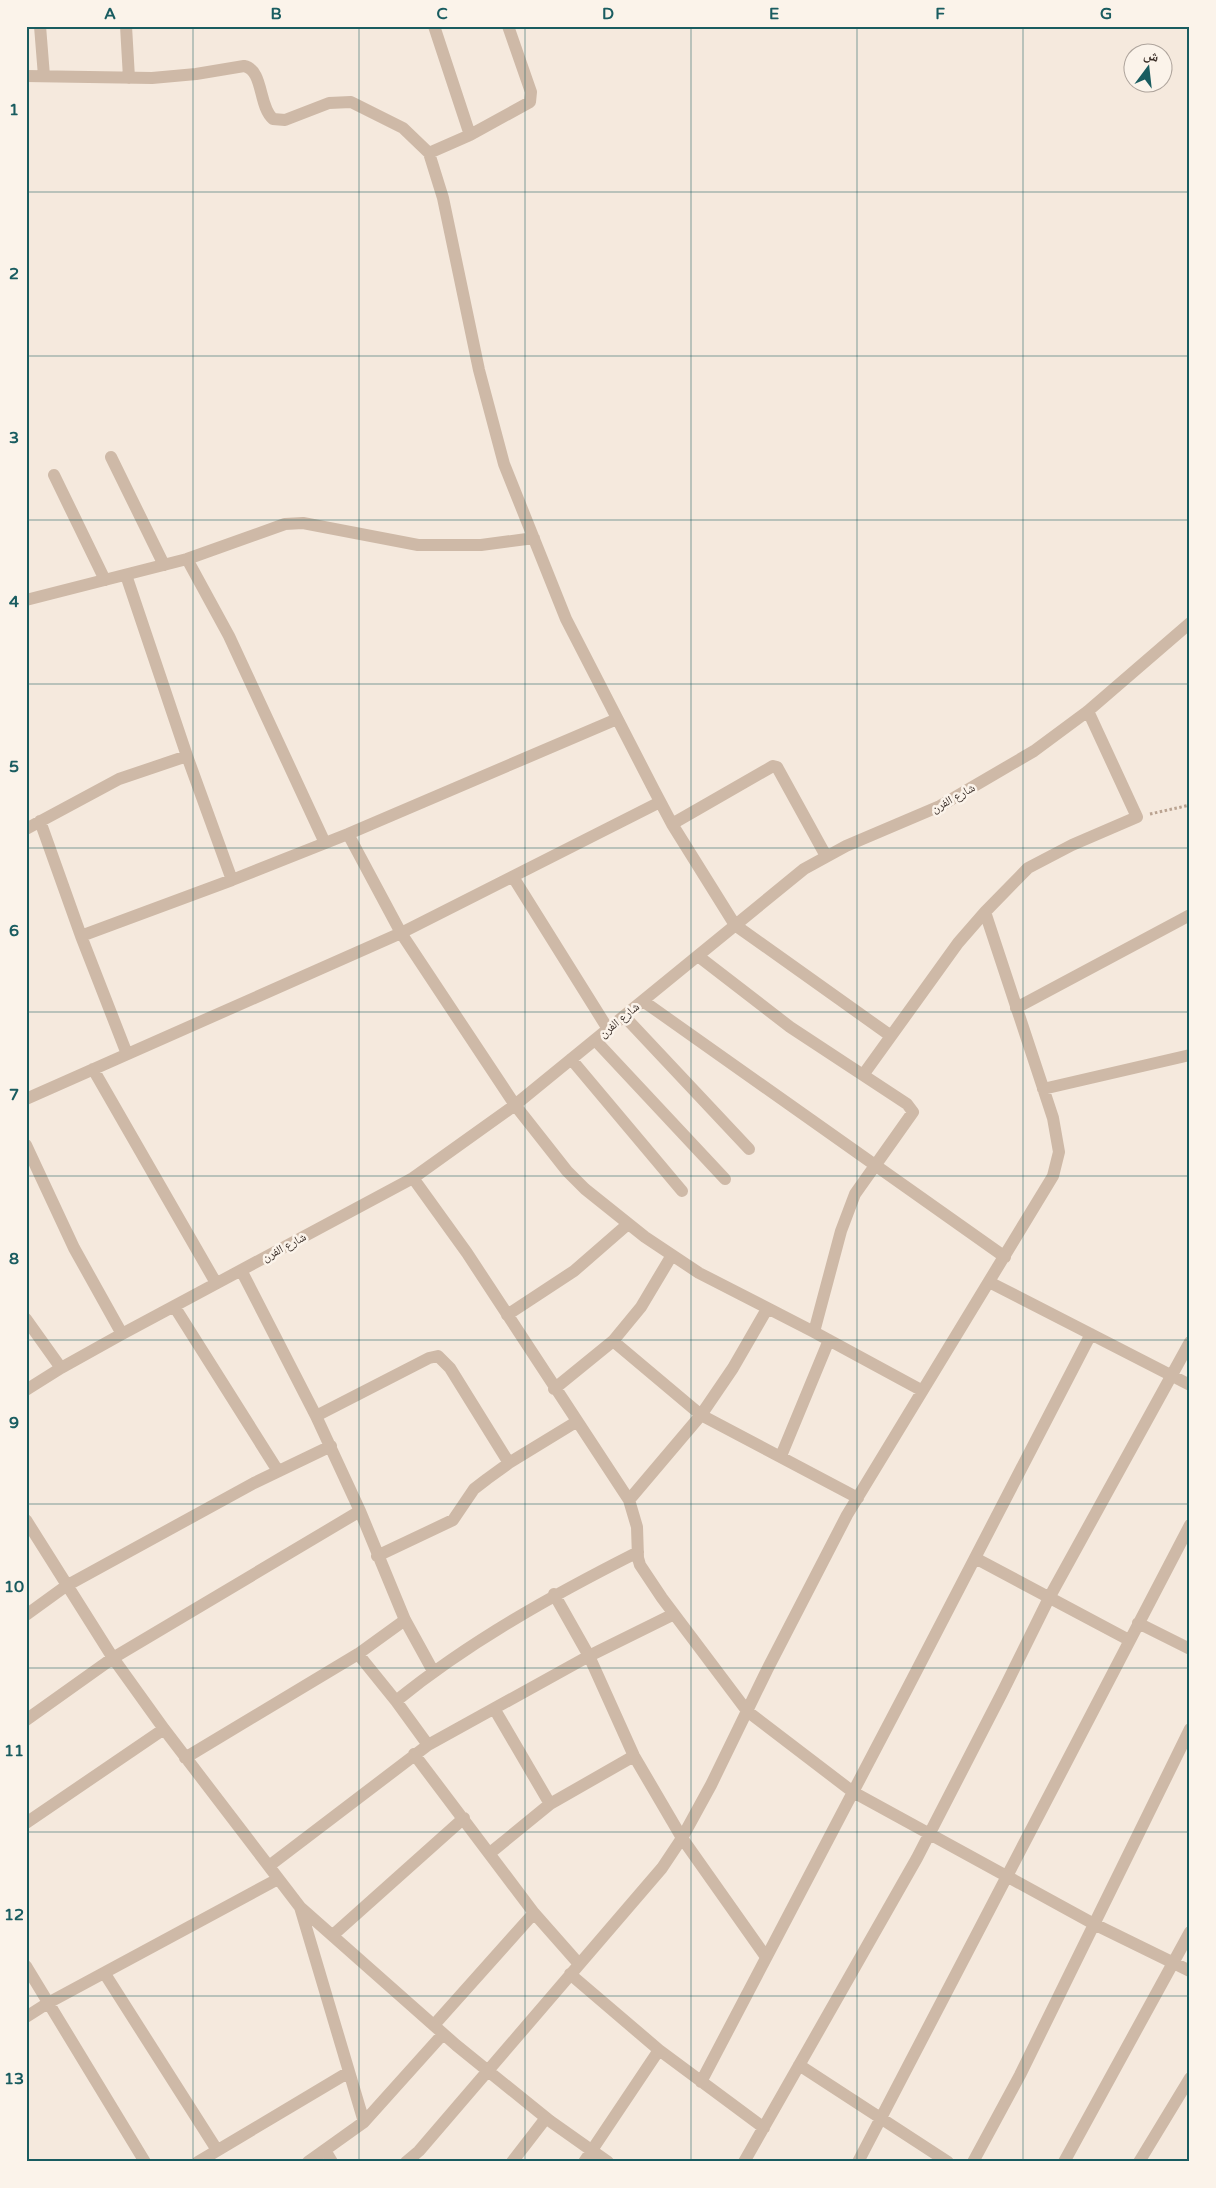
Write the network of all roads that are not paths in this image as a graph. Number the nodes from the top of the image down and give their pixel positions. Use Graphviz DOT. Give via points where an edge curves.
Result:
graph roads {
  1 [pos="40,26"];
  2 [pos="126,26"];
  3 [pos="434,26"];
  4 [pos="508,26"];
  5 [pos="26,76"];
  6 [pos="44,76"];
  7 [pos="129,78"];
  8 [pos="470,136"];
  9 [pos="429,153"];
  10 [pos="111,457"];
  11 [pos="54,475"];
  12 [pos="534,538"];
  13 [pos="187,559"];
  14 [pos="164,565"];
  15 [pos="126,575"];
  16 [pos="105,580"];
  17 [pos="26,600"];
  18 [pos="1190,623"];
  19 [pos="1088,711"];
  20 [pos="617,719"];
  21 [pos="187,756"];
  22 [pos="660,802"];
  23 [pos="40,821"];
  24 [pos="672,824"];
  25 [pos="26,829"];
  26 [pos="348,834"];
  27 [pos="325,843"];
  28 [pos="826,856"];
  29 [pos="513,877"];
  30 [pos="232,880"];
  31 [pos="985,912"];
  32 [pos="1190,915"];
  33 [pos="736,925"];
  34 [pos="402,933"];
  35 [pos="81,936"];
  36 [pos="698,956"];
  37 [pos="643,1001"];
  38 [pos="1016,1008"];
  39 [pos="624,1016"];
  40 [pos="608,1028"];
  41 [pos="891,1036"];
  42 [pos="595,1040"];
  43 [pos="127,1054"];
  44 [pos="1190,1055"];
  45 [pos="571,1059"];
  46 [pos="93,1069"];
  47 [pos="863,1075"];
  48 [pos="1043,1089"];
  49 [pos="26,1099"];
  50 [pos="515,1105"];
  51 [pos="26,1145"];
  52 [pos="749,1149"];
  53 [pos="875,1167"];
  54 [pos="413,1178"];
  55 [pos="725,1179"];
  56 [pos="682,1191"];
  57 [pos="628,1224"];
  58 [pos="672,1255"];
  59 [pos="1005,1257"];
  60 [pos="241,1270"];
  61 [pos="989,1282"];
  62 [pos="216,1283"];
  63 [pos="174,1306"];
  64 [pos="767,1308"];
  65 [pos="507,1315"];
  66 [pos="26,1319"];
  67 [pos="814,1332"];
  68 [pos="122,1334"];
  69 [pos="1091,1334"];
  70 [pos="829,1340"];
  71 [pos="613,1341"];
  72 [pos="1190,1342"];
  73 [pos="60,1368"];
  74 [pos="1170,1376"];
  75 [pos="1190,1385"];
  76 [pos="554,1389"];
  77 [pos="26,1390"];
  78 [pos="921,1390"];
  79 [pos="701,1415"];
  80 [pos="316,1416"];
  81 [pos="576,1422"];
  82 [pos="330,1446"];
  83 [pos="781,1456"];
  84 [pos="509,1462"];
  85 [pos="278,1471"];
  86 [pos="858,1498"];
  87 [pos="629,1500"];
  88 [pos="360,1511"];
  89 [pos="27,1522"];
  90 [pos="1190,1525"];
  91 [pos="638,1552"];
  92 [pos="377,1556"];
  93 [pos="975,1558"];
  94 [pos="66,1586"];
  95 [pos="554,1594"];
  96 [pos="1049,1598"];
  97 [pos="674,1614"];
  98 [pos="26,1615"];
  99 [pos="405,1620"];
  100 [pos="1138,1623"];
  101 [pos="1129,1640"];
  102 [pos="1190,1649"];
  103 [pos="358,1654"];
  104 [pos="589,1656"];
  105 [pos="113,1658"];
  106 [pos="433,1671"];
  107 [pos="396,1701"];
  108 [pos="495,1710"];
  109 [pos="747,1711"];
  110 [pos="26,1720"];
  111 [pos="164,1729"];
  112 [pos="1190,1729"];
  113 [pos="428,1745"];
  114 [pos="414,1754"];
  115 [pos="634,1756"];
  116 [pos="185,1758"];
  117 [pos="853,1792"];
  118 [pos="550,1804"];
  119 [pos="464,1818"];
  120 [pos="26,1823"];
  121 [pos="929,1833"];
  122 [pos="682,1838"];
  123 [pos="490,1853"];
  124 [pos="268,1866"];
  125 [pos="1007,1875"];
  126 [pos="278,1879"];
  127 [pos="300,1907"];
  128 [pos="534,1913"];
  129 [pos="1094,1924"];
  130 [pos="1190,1932"];
  131 [pos="333,1935"];
  132 [pos="766,1957"];
  133 [pos="1172,1962"];
  134 [pos="579,1964"];
  135 [pos="26,1966"];
  136 [pos="1190,1971"];
  137 [pos="104,1974"];
  138 [pos="570,1974"];
  139 [pos="48,2003"];
  140 [pos="26,2017"];
  141 [pos="439,2030"];
  142 [pos="659,2050"];
  143 [pos="799,2065"];
  144 [pos="488,2071"];
  145 [pos="349,2072"];
  146 [pos="1190,2078"];
  147 [pos="700,2082"];
  148 [pos="882,2117"];
  149 [pos="546,2118"];
  150 [pos="364,2122"];
  151 [pos="764,2128"];
  152 [pos="217,2150"];
  153 [pos="325,2150"];
  154 [pos="591,2150"];
  155 [pos="145,2162"];
  156 [pos="198,2162"];
  157 [pos="308,2162"];
  158 [pos="332,2162"];
  159 [pos="406,2162"];
  160 [pos="512,2162"];
  161 [pos="584,2162"];
  162 [pos="608,2162"];
  163 [pos="744,2162"];
  164 [pos="858,2162"];
  165 [pos="948,2162"];
  166 [pos="973,2162"];
  167 [pos="1064,2162"];
  168 [pos="1139,2162"];
  1 -- 6 [label="street"];
  2 -- 7 [label="street"];
  3 -- 8 [label="street"];
  4 -- 8 [label="street" via="532,98 527,105"];
  5 -- 6 [label="street"];
  6 -- 7 [label="street"];
  7 -- 9 [label="street" via="188,75 248,66 256,74 266,110 273,119 285,120 329,103 350,102 404,128"];
  8 -- 9 [label="street"];
  9 -- 12 [label="street" via="443,198 479,370 504,464"];
  10 -- 14 [label="street"];
  11 -- 16 [label="street"];
  12 -- 13 [label="street" via="481,545 418,545 303,522 285,524"];
  12 -- 20 [label="street" via="566,619"];
  13 -- 14 [label="street"];
  13 -- 27 [label="street" via="229,636"];
  14 -- 15 [label="street"];
  15 -- 16 [label="street"];
  15 -- 21 [label="street"];
  16 -- 17 [label="street"];
  18 -- 19 [label="street, شارع الفرن"];
  19 -- 28 [label="street, شارع الفرن" via="1034,751 940,806"];
  19 -- 31 [label="street" via="1137,817 1028,868"];
  20 -- 22 [label="street"];
  20 -- 26 [label="street"];
  21 -- 23 [label="street" via="120,779"];
  21 -- 30 [label="street"];
  22 -- 24 [label="street"];
  22 -- 29 [label="street"];
  23 -- 25 [label="street"];
  23 -- 35 [label="street"];
  24 -- 28 [label="street" via="773,766 777,767"];
  24 -- 33 [label="street"];
  26 -- 27 [label="street"];
  26 -- 34 [label="street"];
  27 -- 30 [label="street"];
  28 -- 33 [label="street, شارع الفرن" via="782,885"];
  29 -- 34 [label="street"];
  29 -- 40 [label="street"];
  30 -- 35 [label="street"];
  31 -- 38 [label="street"];
  31 -- 41 [label="street" via="958,943"];
  32 -- 38 [label="street"];
  33 -- 36 [label="street, شارع الفرن"];
  33 -- 41 [label="street"];
  34 -- 43 [label="street"];
  34 -- 50 [label="street"];
  35 -- 43 [label="street"];
  36 -- 37 [label="street, شارع الفرن"];
  36 -- 47 [label="street" via="790,1027"];
  37 -- 39 [label="street, شارع الفرن"];
  37 -- 53 [label="street"];
  38 -- 48 [label="street"];
  39 -- 40 [label="street, شارع الفرن"];
  39 -- 52 [label="street"];
  40 -- 42 [label="street, شارع الفرن"];
  41 -- 47 [label="street"];
  42 -- 45 [label="street, شارع الفرن"];
  42 -- 55 [label="street"];
  43 -- 46 [label="street"];
  44 -- 48 [label="street"];
  45 -- 50 [label="street, شارع الفرن"];
  45 -- 56 [label="street"];
  46 -- 49 [label="street"];
  46 -- 62 [label="street"];
  47 -- 53 [label="street" via="907,1104 913,1112"];
  48 -- 59 [label="street" via="1053,1118 1059,1152 1053,1176"];
  50 -- 54 [label="street, شارع الفرن"];
  50 -- 57 [label="street" via="567,1171"];
  51 -- 68 [label="street" via="74,1248"];
  53 -- 59 [label="street"];
  53 -- 67 [label="street" via="849,1207"];
  54 -- 60 [label="street, شارع الفرن"];
  54 -- 65 [label="street"];
  57 -- 58 [label="street"];
  57 -- 65 [label="street" via="574,1271"];
  58 -- 64 [label="street" via="699,1273"];
  58 -- 71 [label="street" via="641,1307"];
  59 -- 61 [label="street"];
  60 -- 62 [label="street, شارع الفرن"];
  60 -- 80 [label="street"];
  61 -- 69 [label="street"];
  61 -- 78 [label="street"];
  62 -- 63 [label="street, شارع الفرن"];
  63 -- 68 [label="street, شارع الفرن"];
  63 -- 85 [label="street"];
  64 -- 67 [label="street"];
  64 -- 79 [label="street" via="733,1368"];
  65 -- 76 [label="street"];
  66 -- 73 [label="street"];
  67 -- 70 [label="street"];
  68 -- 73 [label="street, شارع الفرن"];
  69 -- 74 [label="street"];
  69 -- 93 [label="street"];
  70 -- 78 [label="street"];
  70 -- 83 [label="street"];
  71 -- 76 [label="street"];
  71 -- 79 [label="street"];
  72 -- 74 [label="street"];
  73 -- 77 [label="street, شارع الفرن"];
  74 -- 75 [label="street"];
  74 -- 96 [label="street"];
  76 -- 81 [label="street"];
  78 -- 86 [label="street"];
  79 -- 83 [label="street"];
  79 -- 87 [label="street"];
  80 -- 82 [label="street"];
  80 -- 84 [label="street" via="428,1358 438,1356 450,1368"];
  81 -- 84 [label="street"];
  81 -- 87 [label="street"];
  82 -- 85 [label="street"];
  82 -- 88 [label="street"];
  83 -- 86 [label="street"];
  84 -- 92 [label="street" via="474,1489 453,1520"];
  85 -- 94 [label="street"];
  86 -- 109 [label="street"];
  87 -- 91 [label="street" via="637,1527"];
  88 -- 92 [label="street"];
  88 -- 105 [label="street"];
  89 -- 94 [label="street"];
  90 -- 100 [label="street"];
  91 -- 95 [label="street"];
  91 -- 97 [label="street" via="640,1565"];
  92 -- 99 [label="street"];
  93 -- 96 [label="street"];
  93 -- 117 [label="street"];
  94 -- 98 [label="street"];
  94 -- 105 [label="street"];
  95 -- 104 [label="street"];
  95 -- 106 [label="street"];
  96 -- 101 [label="street"];
  96 -- 121 [label="street"];
  97 -- 104 [label="street"];
  97 -- 109 [label="street"];
  99 -- 103 [label="street"];
  99 -- 106 [label="street"];
  100 -- 101 [label="street"];
  100 -- 102 [label="street"];
  101 -- 125 [label="street"];
  103 -- 107 [label="street"];
  103 -- 116 [label="street"];
  104 -- 108 [label="street"];
  104 -- 115 [label="street"];
  105 -- 110 [label="street"];
  105 -- 111 [label="street"];
  106 -- 107 [label="street"];
  107 -- 113 [label="street"];
  108 -- 113 [label="street"];
  108 -- 118 [label="street"];
  109 -- 117 [label="street"];
  109 -- 122 [label="street"];
  111 -- 116 [label="street"];
  111 -- 120 [label="street"];
  112 -- 129 [label="street"];
  113 -- 114 [label="street"];
  114 -- 119 [label="street"];
  114 -- 124 [label="street"];
  115 -- 118 [label="street"];
  115 -- 122 [label="street"];
  116 -- 124 [label="street"];
  117 -- 121 [label="street"];
  117 -- 132 [label="street"];
  118 -- 123 [label="street"];
  119 -- 123 [label="street"];
  119 -- 131 [label="street"];
  121 -- 125 [label="street"];
  121 -- 143 [label="street"];
  122 -- 132 [label="street"];
  122 -- 134 [label="street" via="662,1868"];
  123 -- 128 [label="street"];
  124 -- 126 [label="street"];
  125 -- 129 [label="street"];
  125 -- 148 [label="street"];
  126 -- 127 [label="street"];
  126 -- 137 [label="street"];
  127 -- 131 [label="street"];
  127 -- 145 [label="street"];
  128 -- 134 [label="street"];
  128 -- 141 [label="street"];
  129 -- 133 [label="street"];
  129 -- 166 [label="street"];
  130 -- 133 [label="street"];
  131 -- 141 [label="street"];
  132 -- 147 [label="street"];
  133 -- 136 [label="street"];
  133 -- 167 [label="street"];
  134 -- 138 [label="street"];
  135 -- 139 [label="street"];
  137 -- 139 [label="street"];
  137 -- 152 [label="street"];
  138 -- 142 [label="street"];
  138 -- 144 [label="street"];
  139 -- 140 [label="street"];
  139 -- 155 [label="street"];
  141 -- 144 [label="street"];
  141 -- 150 [label="street"];
  142 -- 147 [label="street"];
  142 -- 154 [label="street"];
  143 -- 148 [label="street"];
  143 -- 151 [label="street"];
  144 -- 149 [label="street"];
  144 -- 159 [label="street"];
  145 -- 150 [label="street"];
  145 -- 152 [label="street"];
  146 -- 168 [label="street"];
  147 -- 151 [label="street"];
  148 -- 164 [label="street"];
  148 -- 165 [label="street"];
  149 -- 154 [label="street"];
  149 -- 160 [label="street"];
  150 -- 153 [label="street"];
  151 -- 163 [label="street"];
  152 -- 156 [label="street"];
  153 -- 157 [label="street"];
  153 -- 158 [label="street"];
  154 -- 161 [label="street"];
  154 -- 162 [label="street"];
}
